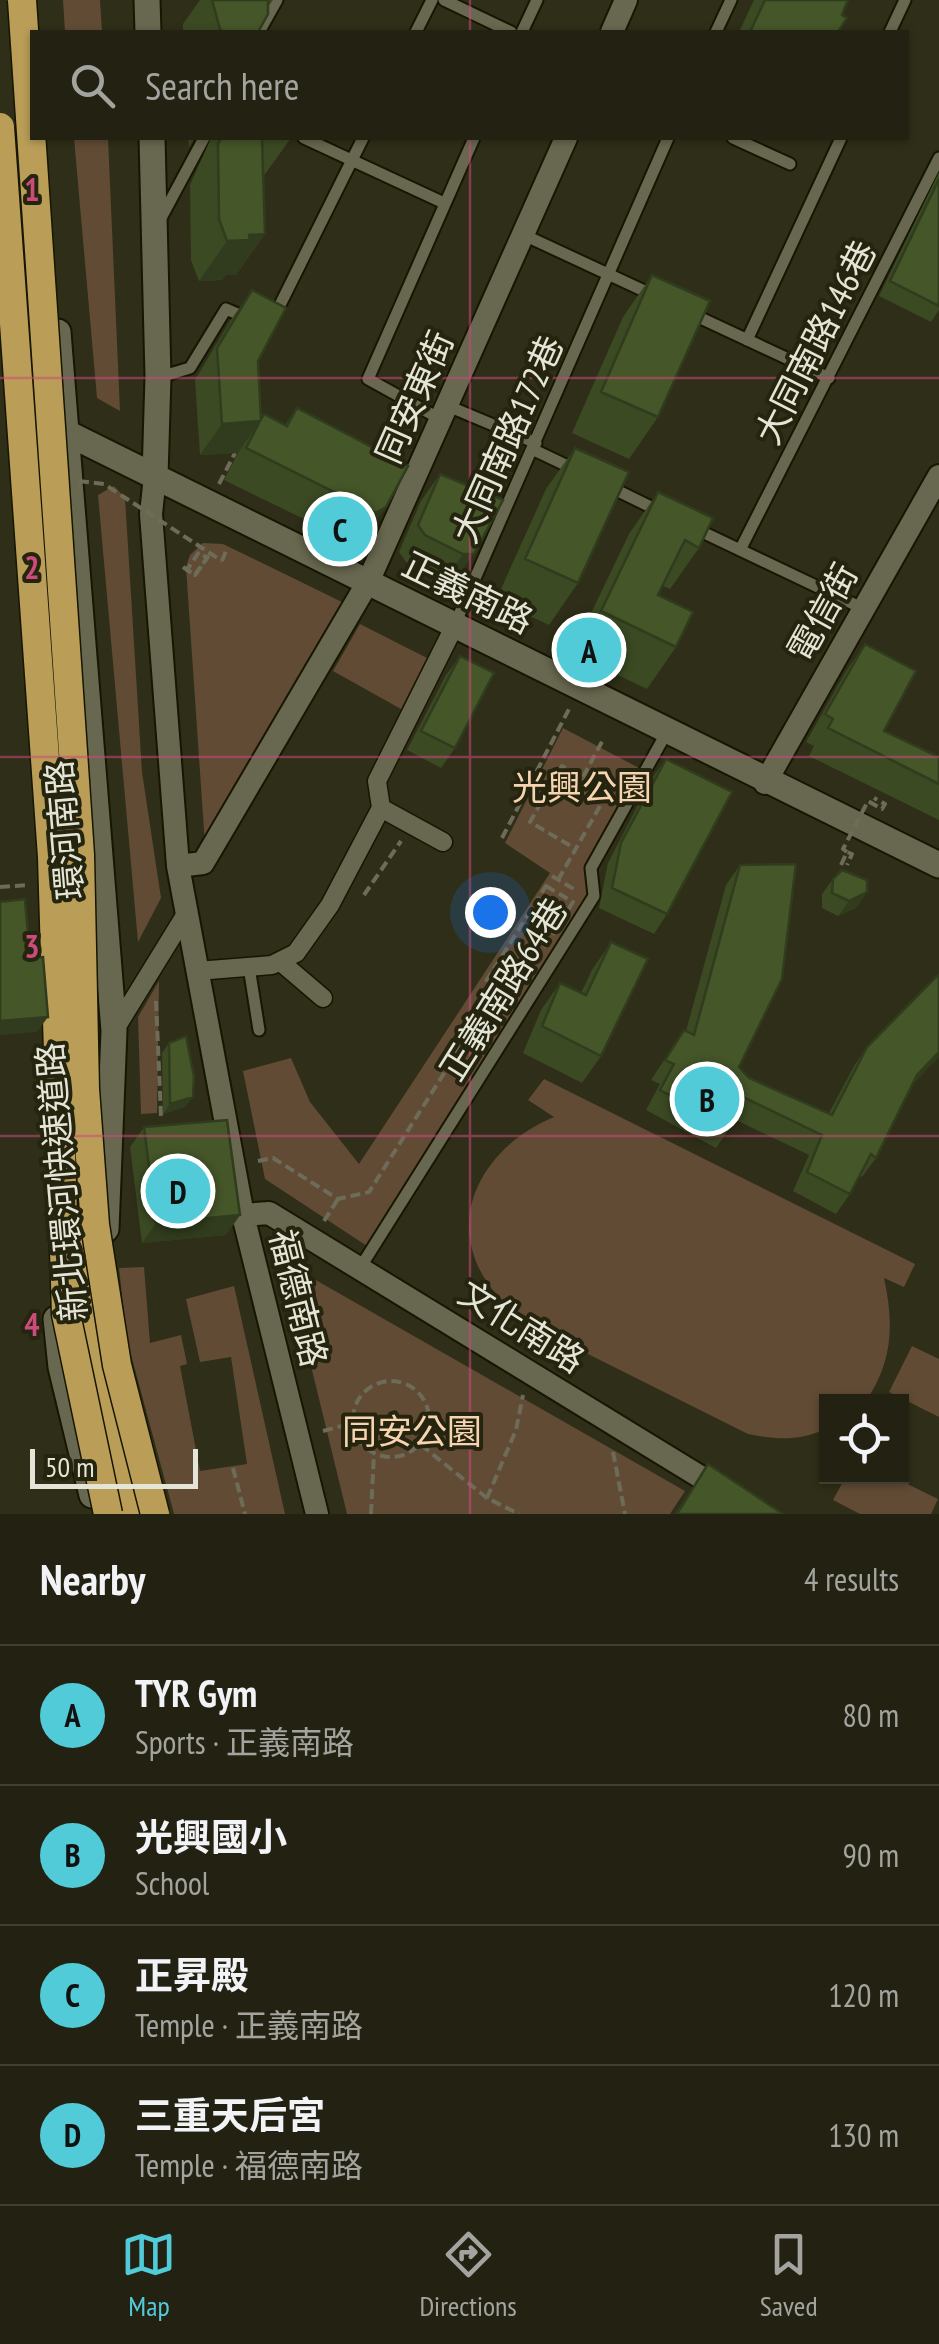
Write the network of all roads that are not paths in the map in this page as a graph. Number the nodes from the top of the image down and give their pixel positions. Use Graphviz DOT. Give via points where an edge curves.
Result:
graph roads {
  1 [pos="25,0"];
  2 [pos="147,0"];
  3 [pos="276,0"];
  4 [pos="432,0"];
  5 [pos="444,0"];
  6 [pos="537,0"];
  7 [pos="626,0"];
  8 [pos="731,0"];
  9 [pos="905,0"];
  10 [pos="148,30"];
  11 [pos="260,30"];
  12 [pos="417,30"];
  13 [pos="508,30"];
  14 [pos="523,30"];
  15 [pos="613,30"];
  16 [pos="717,30"];
  17 [pos="891,30"];
  18 [pos="30,33"];
  19 [pos="30,76"];
  20 [pos="0,127"];
  21 [pos="34,140"];
  22 [pos="40,140"];
  23 [pos="152,140"];
  24 [pos="203,140"];
  25 [pos="308,140"];
  26 [pos="362,140"];
  27 [pos="473,140"];
  28 [pos="565,140"];
  29 [pos="667,140"];
  30 [pos="737,140"];
  31 [pos="840,140"];
  32 [pos="939,158"];
  33 [pos="352,160"];
  34 [pos="790,164"];
  35 [pos="444,203"];
  36 [pos="156,228"];
  37 [pos="524,235"];
  38 [pos="608,274"];
  39 [pos="660,299"];
  40 [pos="677,307"];
  41 [pos="746,340"];
  42 [pos="158,377"];
  43 [pos="829,378"];
  44 [pos="18,409"];
  45 [pos="445,413"];
  46 [pos="66,433"];
  47 [pos="535,446"];
  48 [pos="155,476"];
  49 [pos="939,476"];
  50 [pos="671,516"];
  51 [pos="688,525"];
  52 [pos="740,550"];
  53 [pos="368,582"];
  54 [pos="864,608"];
  55 [pos="454,625"];
  56 [pos="668,730"];
  57 [pos="765,783"];
  58 [pos="381,808"];
  59 [pos="443,842"];
  60 [pos="939,865"];
  61 [pos="178,866"];
  62 [pos="186,914"];
  63 [pos="282,963"];
  64 [pos="249,967"];
  65 [pos="197,971"];
  66 [pos="57,985"];
  67 [pos="323,998"];
  68 [pos="259,1030"];
  69 [pos="114,1031"];
  70 [pos="243,1216"];
  71 [pos="360,1268"];
  72 [pos="97,1514"];
  73 [pos="108,1514"];
  74 [pos="129,1514"];
  75 [pos="156,1514"];
  76 [pos="317,1514"];
  77 [pos="761,1514"];
  1 -- 18 [label="street"];
  1 -- 19 [label="highway, 新北環河快速道路, bridge"];
  2 -- 10 [label="street"];
  3 -- 11 [label="lane"];
  4 -- 12 [label="lane"];
  5 -- 13 [label="lane"];
  6 -- 14 [label="lane"];
  7 -- 15 [label="street"];
  8 -- 16 [label="lane"];
  9 -- 17 [label="lane"];
  20 -- 44 [label="street"];
  20 -- 66 [label="highway, 新北環河快速道路, bridge"];
  21 -- 75 [label="highway, 新北環河快速道路, bridge" via="95,1225 117,1365"];
  22 -- 46 [label="street, 環河南路"];
  23 -- 36 [label="street"];
  24 -- 36 [label="lane"];
  25 -- 33 [label="lane"];
  26 -- 33 [label="lane"];
  27 -- 35 [label="lane"];
  28 -- 37 [label="street, 同安東街"];
  29 -- 38 [label="lane, 大同南路172巷"];
  30 -- 34 [label="lane"];
  31 -- 41 [label="lane"];
  32 -- 43 [label="lane, 大同南路146巷"];
  33 -- 35 [label="lane"];
  33 -- 42 [label="lane" via="268,328 226,309 190,368"];
  35 -- 45 [label="lane" via="368,379"];
  36 -- 42 [label="street"];
  37 -- 38 [label="lane"];
  37 -- 45 [label="street, 同安東街"];
  38 -- 39 [label="lane"];
  38 -- 47 [label="lane, 大同南路172巷"];
  40 -- 41 [label="lane"];
  41 -- 43 [label="lane"];
  42 -- 48 [label="street"];
  43 -- 52 [label="lane, 大同南路146巷"];
  44 -- 46 [label="street, 正義南路"];
  44 -- 72 [label="street" via="46,818 52,1279 61,1367"];
  45 -- 47 [label="lane"];
  45 -- 53 [label="street, 同安東街"];
  46 -- 48 [label="street, 正義南路"];
  46 -- 69 [label="street, 環河南路"];
  47 -- 50 [label="lane"];
  47 -- 55 [label="lane, 大同南路172巷"];
  48 -- 53 [label="street, 正義南路"];
  48 -- 61 [label="street, 福德南路" via="150,514"];
  49 -- 54 [label="street, 電信街"];
  51 -- 52 [label="lane"];
  52 -- 54 [label="lane"];
  53 -- 55 [label="street, 正義南路"];
  53 -- 61 [label="street, 同安東街" via="203,863"];
  54 -- 57 [label="street, 電信街"];
  55 -- 56 [label="street, 正義南路"];
  55 -- 58 [label="street" via="377,781"];
  56 -- 57 [label="street, 正義南路"];
  56 -- 71 [label="lane, 正義南路64巷" via="591,868 594,896"];
  57 -- 60 [label="street, 正義南路"];
  58 -- 59 [label="street"];
  58 -- 63 [label="street" via="330,905"];
  61 -- 62 [label="street, 福德南路"];
  62 -- 65 [label="street, 福德南路"];
  62 -- 69 [label="street"];
  63 -- 64 [label="street"];
  63 -- 67 [label="street"];
  64 -- 65 [label="street"];
  64 -- 68 [label="lane"];
  65 -- 70 [label="street, 福德南路"];
  66 -- 73 [label="highway, 新北環河快速道路, bridge" via="66,1314"];
  66 -- 74 [label="highway, bridge" via="73,1096 85,1303"];
  69 -- 75 [label="street, 環河南路" via="104,1251"];
  70 -- 71 [label="street, 文化南路" via="269,1213"];
  70 -- 76 [label="street, 福德南路"];
  71 -- 77 [label="street, 文化南路"];
}
